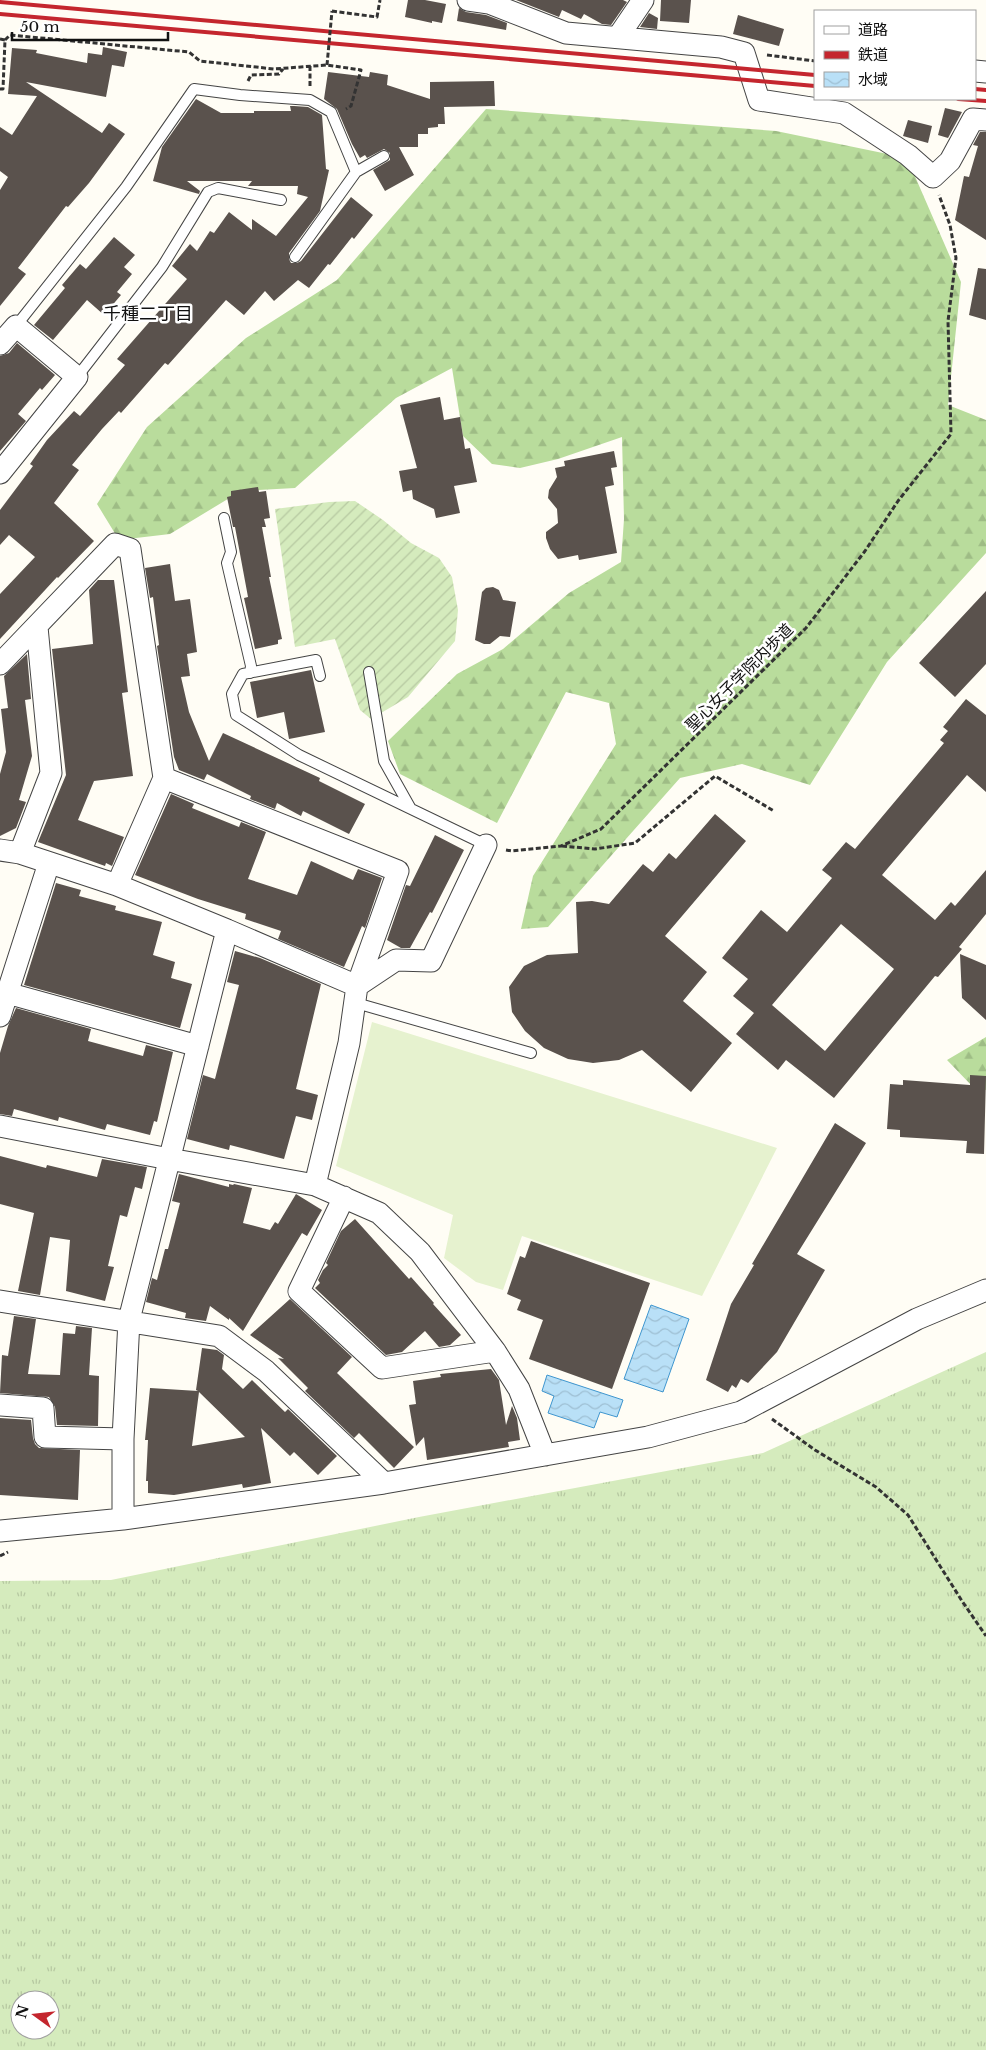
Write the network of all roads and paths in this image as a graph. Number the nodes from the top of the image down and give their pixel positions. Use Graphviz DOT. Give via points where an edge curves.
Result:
graph roads {
  1 [pos="380,0"];
  2 [pos="468,0"];
  3 [pos="643,0"];
  4 [pos="618,37"];
  5 [pos="0,39"];
  6 [pos="5,40"];
  7 [pos="744,52"];
  8 [pos="814,61"];
  9 [pos="327,65"];
  10 [pos="283,69"];
  11 [pos="0,89"];
  12 [pos="240,95"];
  13 [pos="332,116"];
  14 [pos="986,120"];
  15 [pos="384,156"];
  16 [pos="356,172"];
  17 [pos="932,177"];
  18 [pos="281,200"];
  19 [pos="295,256"];
  20 [pos="16,326"];
  21 [pos="0,344"];
  22 [pos="77,377"];
  23 [pos="0,473"];
  24 [pos="224,518"];
  25 [pos="36,627"];
  26 [pos="0,664"];
  27 [pos="369,672"];
  28 [pos="250,674"];
  29 [pos="320,676"];
  30 [pos="164,778"];
  31 [pos="412,808"];
  32 [pos="774,811"];
  33 [pos="486,845"];
  34 [pos="562,846"];
  35 [pos="10,851"];
  36 [pos="49,863"];
  37 [pos="117,885"];
  38 [pos="227,930"];
  39 [pos="7,993"];
  40 [pos="356,994"];
  41 [pos="0,1016"];
  42 [pos="198,1046"];
  43 [pos="531,1054"];
  44 [pos="0,1126"];
  45 [pos="169,1159"];
  46 [pos="315,1185"];
  47 [pos="344,1197"];
  48 [pos="986,1290"];
  49 [pos="0,1301"];
  50 [pos="129,1320"];
  51 [pos="495,1351"];
  52 [pos="0,1405"];
  53 [pos="754,1406"];
  54 [pos="123,1439"];
  55 [pos="546,1455"];
  56 [pos="384,1483"];
  57 [pos="123,1519"];
  58 [pos="0,1532"];
  59 [pos="986,1636"];
  1 -- 9 [label="path, bridge" via="378,17 332,11"];
  2 -- 4 [label="street" via="489,3 566,33"];
  3 -- 4 [label="street"];
  4 -- 7 [label="street"];
  5 -- 6 [label="path"];
  6 -- 10 [label="path" via="10,35 188,52 200,61"];
  6 -- 11 [label="path" via="3,89"];
  7 -- 8 [label="path"];
  7 -- 17 [label="street" via="759,100 844,113 908,156"];
  9 -- 10 [label="path, bridge"];
  9 -- 13 [label="path" via="361,70 351,106"];
  10 -- 12 [label="path" via="279,74 252,75"];
  12 -- 13 [label="lane" via="310,100 331,112"];
  12 -- 20 [label="lane" via="194,88 126,187"];
  13 -- 16 [label="lane"];
  14 -- 17 [label="street" via="973,118 950,161"];
  15 -- 16 [label="lane"];
  16 -- 19 [label="lane"];
  17 -- 34 [label="path, 聖心女子学院内歩道" via="950,225 956,258 948,321 951,434 806,628 601,829"];
  18 -- 22 [label="lane" via="218,188 208,192 162,267"];
  20 -- 21 [label="street"];
  20 -- 22 [label="street"];
  22 -- 23 [label="street"];
  24 -- 28 [label="lane" via="231,552 227,563 251,666"];
  25 -- 26 [label="street"];
  25 -- 30 [label="street" via="115,544 130,549"];
  25 -- 35 [label="street" via="51,772"];
  27 -- 31 [label="lane" via="384,761"];
  28 -- 29 [label="lane" via="316,660"];
  28 -- 31 [label="lane" via="243,674 232,694 236,715 298,754"];
  30 -- 37 [label="street"];
  30 -- 40 [label="street" via="398,871"];
  31 -- 33 [label="lane"];
  32 -- 34 [label="path" via="715,776 635,843 595,849"];
  33 -- 34 [label="path, 聖心女子学院内歩道" via="512,851"];
  33 -- 40 [label="street" via="432,961 396,960"];
  35 -- 36 [label="street"];
  36 -- 37 [label="street"];
  36 -- 39 [label="street"];
  37 -- 38 [label="street"];
  38 -- 40 [label="street"];
  38 -- 42 [label="street"];
  39 -- 41 [label="street"];
  39 -- 42 [label="street"];
  40 -- 43 [label="lane"];
  40 -- 46 [label="street" via="349,1043"];
  42 -- 45 [label="street"];
  44 -- 45 [label="street"];
  45 -- 46 [label="street"];
  45 -- 50 [label="street"];
  46 -- 47 [label="street"];
  47 -- 51 [label="street" via="379,1213 420,1252"];
  47 -- 51 [label="street" via="300,1291 382,1368"];
  48 -- 53 [label="street" via="917,1319"];
  49 -- 50 [label="street"];
  50 -- 54 [label="street"];
  50 -- 56 [label="street" via="219,1336 266,1372"];
  51 -- 55 [label="street" via="519,1389"];
  52 -- 54 [label="street" via="43,1408 46,1437"];
  53 -- 55 [label="street" via="648,1437"];
  53 -- 59 [label="path" via="815,1450 876,1487 908,1515"];
  54 -- 57 [label="street"];
  55 -- 56 [label="street"];
  56 -- 57 [label="street"];
  57 -- 58 [label="street"];
}
